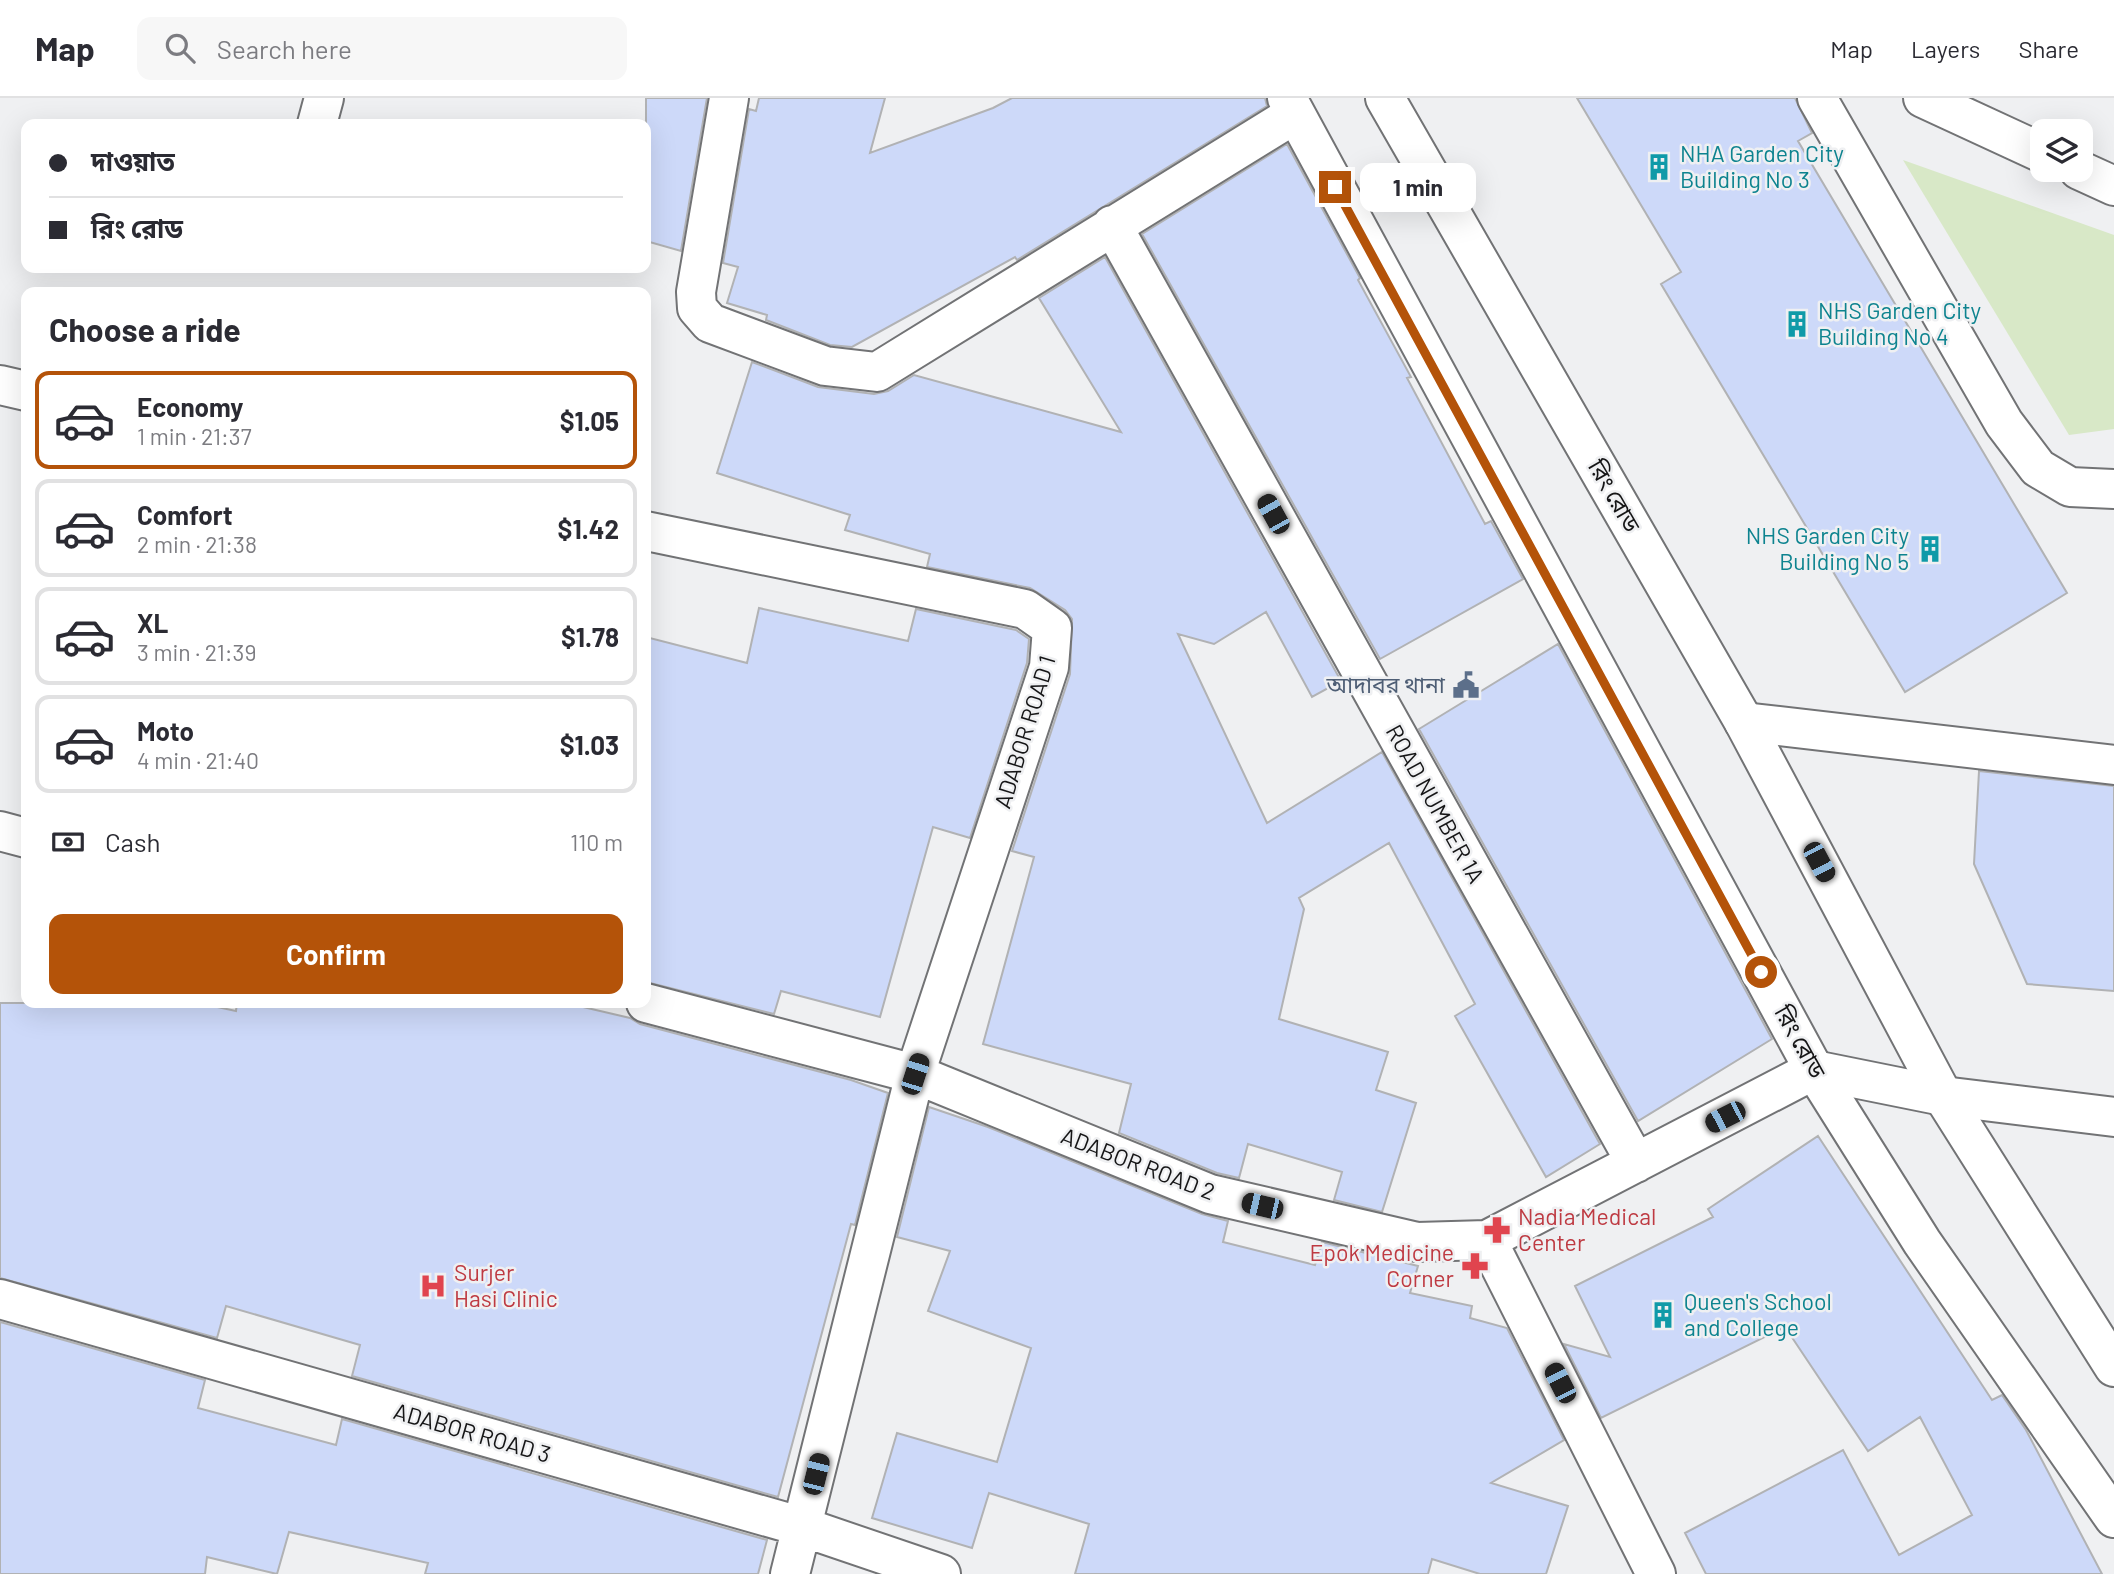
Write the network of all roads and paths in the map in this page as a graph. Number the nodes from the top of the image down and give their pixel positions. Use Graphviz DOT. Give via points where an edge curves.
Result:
graph roads {
  1 [pos="324,98"];
  2 [pos="729,98"];
  3 [pos="1385,98"];
  4 [pos="1817,98"];
  5 [pos="1923,98"];
  6 [pos="1291,106"];
  7 [pos="318,119"];
  8 [pos="2030,147"];
  9 [pos="2093,176"];
  10 [pos="2114,186"];
  11 [pos="1111,225"];
  12 [pos="0,385"];
  13 [pos="21,390"];
  14 [pos="2114,489"];
  15 [pos="651,532"];
  16 [pos="1744,722"];
  17 [pos="2114,765"];
  18 [pos="0,831"];
  19 [pos="21,837"];
  20 [pos="651,1004"];
  21 [pos="1814,1070"];
  22 [pos="915,1074"];
  23 [pos="1943,1096"];
  24 [pos="2114,1117"];
  25 [pos="1636,1163"];
  26 [pos="1487,1240"];
  27 [pos="0,1299"];
  28 [pos="2114,1367"];
  29 [pos="2114,1518"];
  30 [pos="803,1527"];
  31 [pos="790,1574"];
  32 [pos="941,1574"];
  33 [pos="1656,1574"];
  1 -- 7 [label="street"];
  2 -- 11 [label="street" via="697,308 710,323 825,366 877,372"];
  3 -- 16 [label="street, রিং রোড"];
  4 -- 14 [label="street" via="2004,423 2038,468 2070,487"];
  5 -- 8 [label="street"];
  6 -- 11 [label="street"];
  6 -- 21 [label="street, রিং রোড"];
  9 -- 10 [label="street"];
  11 -- 25 [label="street, ROAD NUMBER 1A"];
  12 -- 13 [label="street"];
  15 -- 22 [label="street, ADABOR ROAD 1" via="1025,609 1052,628 1049,667"];
  16 -- 17 [label="street"];
  16 -- 23 [label="street, রিং রোড"];
  18 -- 19 [label="street"];
  20 -- 22 [label="street, ADABOR ROAD 2"];
  21 -- 23 [label="street"];
  21 -- 25 [label="street, ADABOR ROAD 2"];
  21 -- 29 [label="street, রিং রোড" via="1922,1242"];
  22 -- 26 [label="street, ADABOR ROAD 2" via="1210,1194 1417,1242"];
  22 -- 30 [label="street"];
  23 -- 24 [label="street"];
  23 -- 28 [label="street, রিং রোড"];
  25 -- 26 [label="street, ADABOR ROAD 2"];
  26 -- 33 [label="street"];
  27 -- 30 [label="street, ADABOR ROAD 3"];
  30 -- 31 [label="street"];
  30 -- 32 [label="street, ADABOR ROAD 3"];
}
